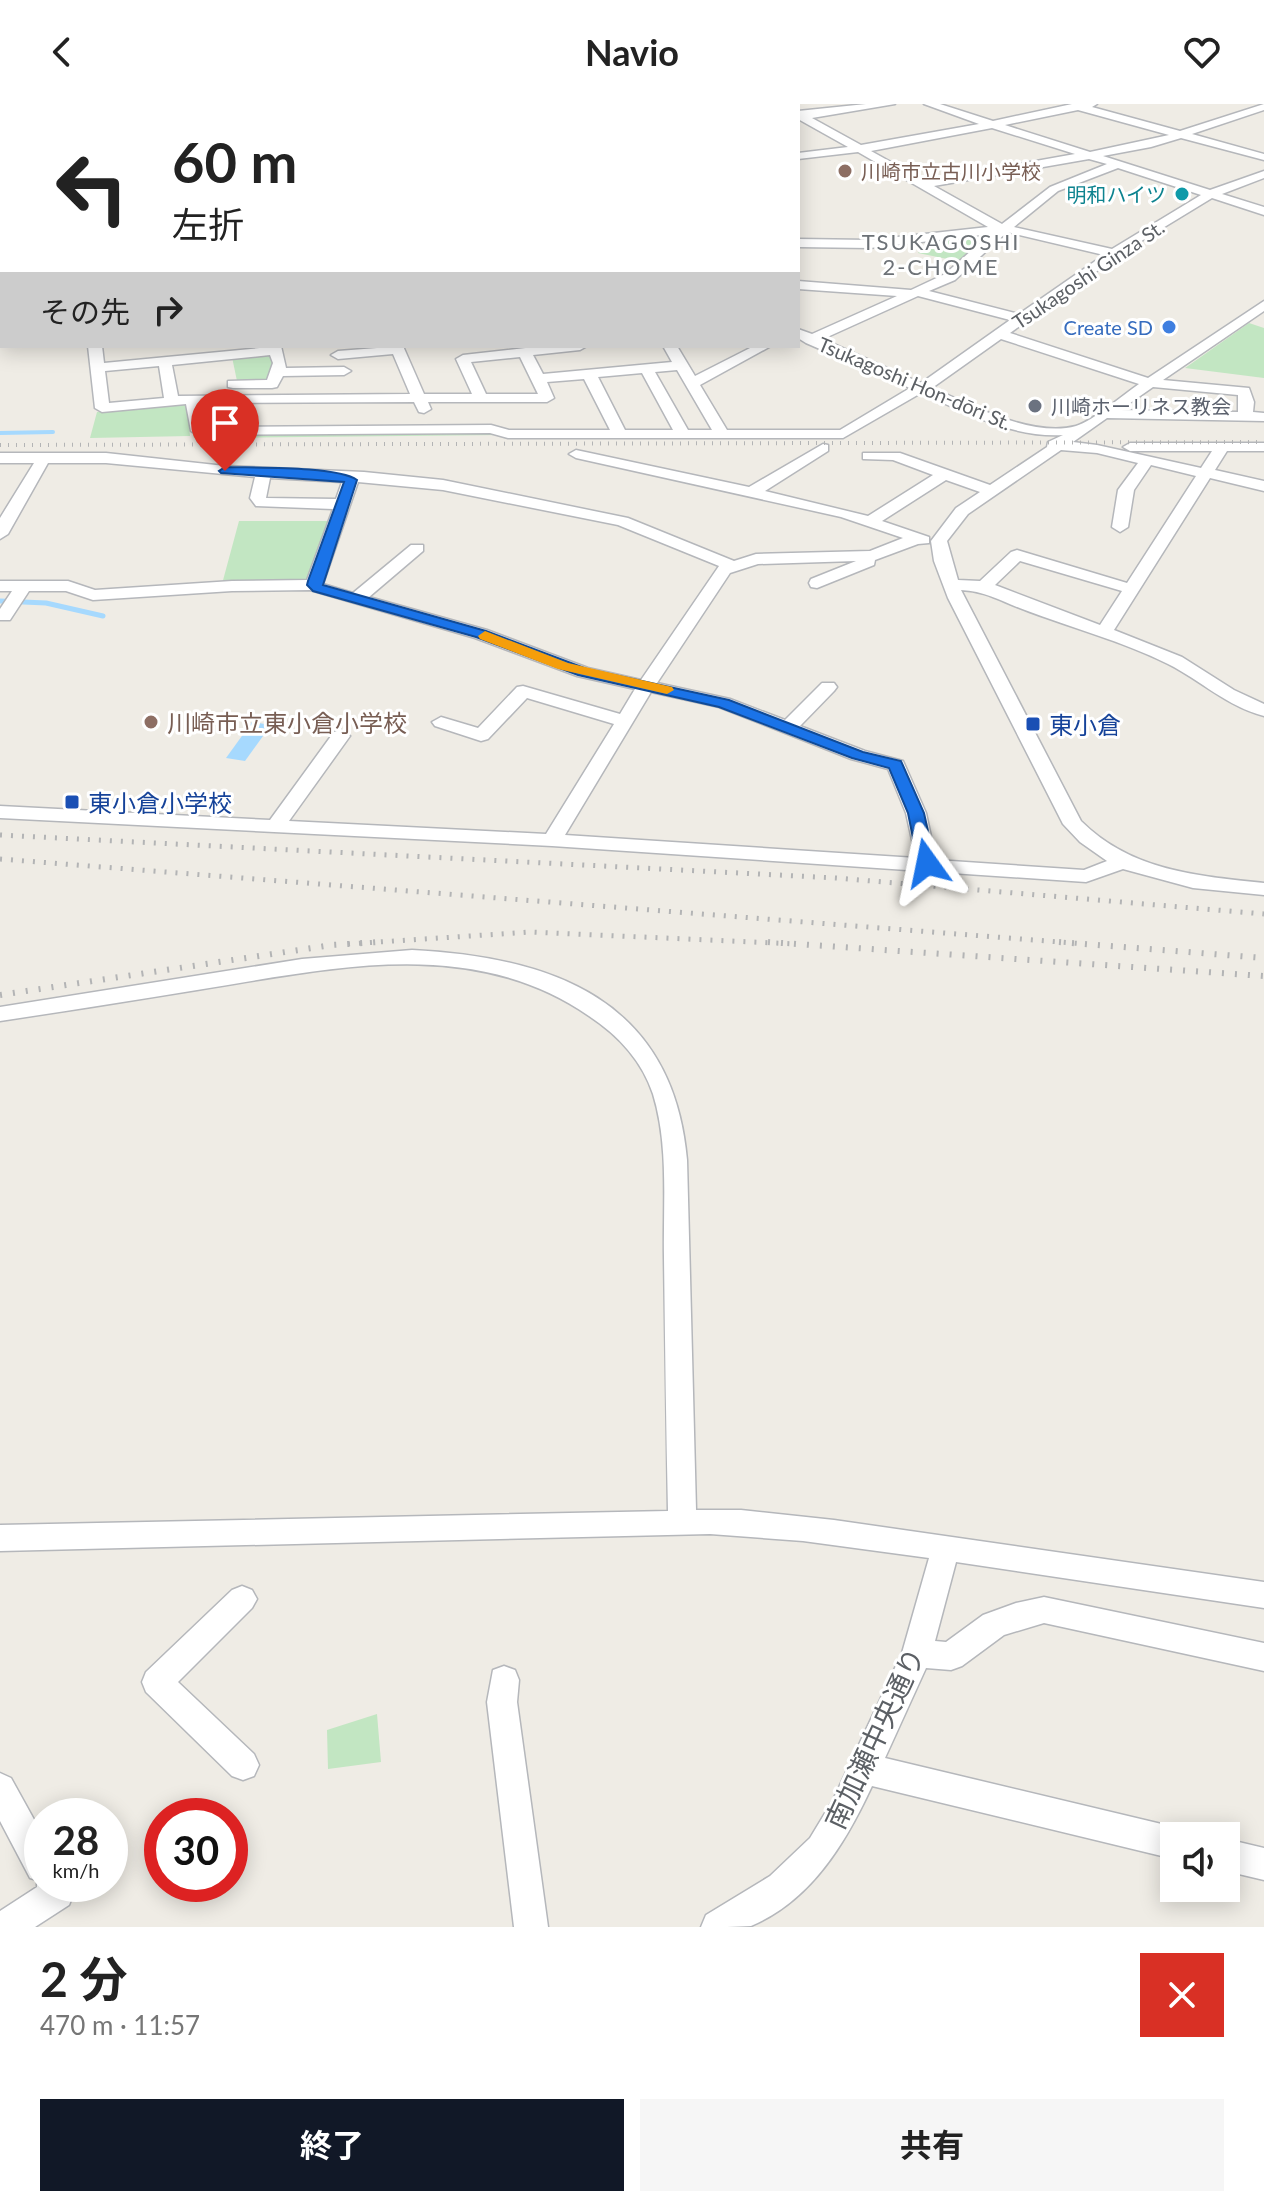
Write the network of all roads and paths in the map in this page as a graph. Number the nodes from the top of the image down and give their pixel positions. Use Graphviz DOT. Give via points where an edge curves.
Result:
graph roads {
  1 [pos="890,104"];
  2 [pos="929,104"];
  3 [pos="1092,104"];
  4 [pos="1263,105"];
  5 [pos="1072,106"];
  6 [pos="800,116"];
  7 [pos="800,117"];
  8 [pos="997,125"];
  9 [pos="1179,134"];
  10 [pos="862,150"];
  11 [pos="1090,155"];
  12 [pos="800,156"];
  13 [pos="1264,157"];
  14 [pos="1118,164"];
  15 [pos="1264,174"];
  16 [pos="923,185"];
  17 [pos="1210,194"];
  18 [pos="1264,211"];
  19 [pos="1003,229"];
  20 [pos="800,243"];
  21 [pos="1113,253"];
  22 [pos="800,285"];
  23 [pos="916,293"];
  24 [pos="1264,305"];
  25 [pos="1021,319"];
  26 [pos="1000,334"];
  27 [pos="804,336"];
  28 [pos="95,348"];
  29 [pos="274,348"];
  30 [pos="376,348"];
  31 [pos="396,348"];
  32 [pos="562,348"];
  33 [pos="671,348"];
  34 [pos="760,348"];
  35 [pos="336,350"];
  36 [pos="525,352"];
  37 [pos="228,355"];
  38 [pos="165,361"];
  39 [pos="681,365"];
  40 [pos="98,368"];
  41 [pos="646,368"];
  42 [pos="344,371"];
  43 [pos="278,372"];
  44 [pos="589,374"];
  45 [pos="538,379"];
  46 [pos="693,383"];
  47 [pos="1150,383"];
  48 [pos="920,388"];
  49 [pos="233,391"];
  50 [pos="1246,397"];
  51 [pos="420,398"];
  52 [pos="481,398"];
  53 [pos="192,399"];
  54 [pos="1264,399"];
  55 [pos="171,400"];
  56 [pos="354,400"];
  57 [pos="1104,414"];
  58 [pos="1245,416"];
  59 [pos="1264,417"];
  60 [pos="432,429"];
  61 [pos="1080,430"];
  62 [pos="1037,432"];
  63 [pos="620,434"];
  64 [pos="683,434"];
  65 [pos="722,434"];
  66 [pos="919,447"];
  67 [pos="1056,447"];
  68 [pos="1222,447"];
  69 [pos="1264,447"];
  70 [pos="823,448"];
  71 [pos="1097,449"];
  72 [pos="576,454"];
  73 [pos="868,456"];
  74 [pos="0,458"];
  75 [pos="901,458"];
  76 [pos="1147,460"];
  77 [pos="41,464"];
  78 [pos="264,473"];
  79 [pos="1206,473"];
  80 [pos="945,474"];
  81 [pos="348,479"];
  82 [pos="1264,486"];
  83 [pos="992,491"];
  84 [pos="749,494"];
  85 [pos="343,504"];
  86 [pos="871,521"];
  87 [pos="1120,527"];
  88 [pos="0,534"];
  89 [pos="915,539"];
  90 [pos="939,541"];
  91 [pos="417,548"];
  92 [pos="872,556"];
  93 [pos="732,566"];
  94 [pos="817,583"];
  95 [pos="314,585"];
  96 [pos="951,585"];
  97 [pos="0,586"];
  98 [pos="984,586"];
  99 [pos="1131,589"];
  100 [pos="356,599"];
  101 [pos="12,606"];
  102 [pos="1104,632"];
  103 [pos="646,686"];
  104 [pos="828,687"];
  105 [pos="1264,711"];
  106 [pos="625,721"];
  107 [pos="441,722"];
  108 [pos="788,728"];
  109 [pos="341,736"];
  110 [pos="0,812"];
  111 [pos="275,826"];
  112 [pos="552,840"];
  113 [pos="1122,862"];
  114 [pos="927,863"];
  115 [pos="1086,876"];
  116 [pos="1205,883"];
  117 [pos="1264,889"];
  118 [pos="0,1014"];
  119 [pos="682,1521"];
  120 [pos="0,1538"];
  121 [pos="946,1547"];
  122 [pos="1264,1595"];
  123 [pos="242,1599"];
  124 [pos="917,1654"];
  125 [pos="1264,1657"];
  126 [pos="504,1680"];
  127 [pos="243,1765"];
  128 [pos="866,1769"];
  129 [pos="0,1789"];
  130 [pos="24,1833"];
  131 [pos="1160,1840"];
  132 [pos="1240,1858"];
  133 [pos="1264,1864"];
  134 [pos="29,1902"];
  135 [pos="5,1927"];
  136 [pos="531,1927"];
  137 [pos="718,1927"];
  1 -- 6 [label="street"];
  2 -- 8 [label="street"];
  3 -- 5 [label="street"];
  4 -- 9 [label="street"];
  5 -- 8 [label="street"];
  5 -- 9 [label="street"];
  7 -- 10 [label="street"];
  8 -- 10 [label="street"];
  8 -- 11 [label="street"];
  9 -- 11 [label="street"];
  9 -- 13 [label="street"];
  10 -- 12 [label="street"];
  10 -- 16 [label="street"];
  11 -- 14 [label="street"];
  11 -- 16 [label="street"];
  14 -- 17 [label="street"];
  14 -- 19 [label="street" via="1061,185"];
  15 -- 17 [label="street, Tsukagoshi Ginza St."];
  16 -- 19 [label="street"];
  17 -- 18 [label="street"];
  17 -- 21 [label="street, Tsukagoshi Ginza St."];
  19 -- 20 [label="street" via="870,244"];
  19 -- 21 [label="street"];
  19 -- 23 [label="street" via="950,277"];
  21 -- 25 [label="street, Tsukagoshi Ginza St."];
  22 -- 23 [label="street"];
  23 -- 25 [label="street"];
  23 -- 27 [label="street"];
  24 -- 47 [label="street"];
  25 -- 26 [label="street, Tsukagoshi Ginza St."];
  26 -- 47 [label="street"];
  26 -- 48 [label="street, Tsukagoshi Ginza St."];
  27 -- 48 [label="street, Tsukagoshi Hon-dōri St."];
  28 -- 40 [label="street"];
  29 -- 37 [label="street"];
  29 -- 43 [label="street"];
  30 -- 35 [label="street"];
  31 -- 51 [label="street"];
  32 -- 36 [label="street"];
  33 -- 39 [label="street"];
  34 -- 46 [label="street"];
  35 -- 42 [label="street"];
  36 -- 45 [label="street"];
  36 -- 52 [label="street" via="463,359"];
  37 -- 38 [label="street"];
  37 -- 49 [label="street"];
  38 -- 40 [label="street"];
  38 -- 55 [label="street"];
  39 -- 41 [label="street"];
  39 -- 46 [label="street"];
  40 -- 55 [label="street" via="102,408"];
  41 -- 44 [label="street"];
  41 -- 64 [label="street"];
  42 -- 43 [label="street"];
  42 -- 56 [label="street"];
  43 -- 49 [label="street" via="272,384"];
  44 -- 45 [label="street"];
  44 -- 63 [label="street"];
  45 -- 52 [label="street" via="547,398"];
  46 -- 65 [label="street"];
  47 -- 50 [label="street" via="1244,391"];
  47 -- 57 [label="street"];
  48 -- 62 [label="street, Tsukagoshi Hon-dōri St."];
  48 -- 65 [label="street, Tsukagoshi Ginza St." via="843,434"];
  49 -- 53 [label="street"];
  49 -- 56 [label="street"];
  50 -- 54 [label="street"];
  50 -- 58 [label="street"];
  51 -- 52 [label="street"];
  51 -- 56 [label="street"];
  51 -- 60 [label="street"];
  53 -- 55 [label="street"];
  53 -- 60 [label="street, Tsukagoshi Ginza St." via="198,431"];
  57 -- 58 [label="street"];
  57 -- 61 [label="street"];
  58 -- 59 [label="street"];
  60 -- 63 [label="street, Tsukagoshi Ginza St."];
  61 -- 62 [label="street, Tsukagoshi Hon-dōri St."];
  61 -- 67 [label="street"];
  62 -- 67 [label="street"];
  63 -- 64 [label="street, Tsukagoshi Ginza St."];
  64 -- 65 [label="street, Tsukagoshi Ginza St."];
  66 -- 75 [label="street"];
  67 -- 71 [label="street"];
  67 -- 83 [label="street"];
  68 -- 69 [label="street"];
  68 -- 71 [label="street"];
  68 -- 79 [label="street"];
  70 -- 84 [label="street"];
  71 -- 76 [label="street"];
  72 -- 84 [label="street"];
  73 -- 75 [label="street"];
  74 -- 78 [label="street" via="106,458"];
  75 -- 80 [label="street"];
  76 -- 79 [label="street"];
  76 -- 87 [label="street" via="1126,490"];
  77 -- 88 [label="street"];
  78 -- 81 [label="street"];
  78 -- 85 [label="street" via="258,498 262,503"];
  79 -- 82 [label="street"];
  79 -- 99 [label="street"];
  80 -- 83 [label="street"];
  80 -- 86 [label="street"];
  81 -- 85 [label="street"];
  81 -- 93 [label="street" via="443,485 622,521"];
  83 -- 90 [label="street" via="956,517"];
  84 -- 86 [label="street"];
  85 -- 95 [label="street"];
  86 -- 89 [label="street"];
  89 -- 90 [label="street"];
  89 -- 92 [label="street"];
  90 -- 96 [label="street"];
  91 -- 100 [label="street"];
  92 -- 93 [label="street" via="756,559"];
  92 -- 94 [label="street" via="869,562"];
  93 -- 103 [label="street" via="719,577"];
  95 -- 100 [label="street"];
  95 -- 101 [label="street" via="93,595 68,586"];
  96 -- 98 [label="street"];
  96 -- 113 [label="street" via="1067,815 1082,835"];
  97 -- 101 [label="street"];
  98 -- 99 [label="street" via="1017,555"];
  98 -- 102 [label="street"];
  99 -- 102 [label="street"];
  100 -- 103 [label="street" via="481,634 563,666"];
  102 -- 105 [label="street" via="1176,661"];
  103 -- 106 [label="street"];
  103 -- 108 [label="street" via="724,703"];
  104 -- 108 [label="street"];
  106 -- 107 [label="street" via="523,691 481,735"];
  106 -- 112 [label="street"];
  108 -- 114 [label="street" via="896,765 916,813"];
  109 -- 111 [label="street"];
  110 -- 111 [label="street"];
  111 -- 112 [label="street"];
  112 -- 114 [label="street"];
  113 -- 115 [label="street"];
  113 -- 116 [label="street"];
  114 -- 115 [label="street"];
  115 -- 116 [label="street"];
  116 -- 117 [label="street"];
  118 -- 119 [label="street" via="293,968 414,957 520,971 600,1010 654,1068 669,1115"];
  119 -- 120 [label="street"];
  119 -- 121 [label="street"];
  121 -- 122 [label="street"];
  121 -- 124 [label="street, 南加瀬中央通り"];
  123 -- 127 [label="street" via="157,1682"];
  124 -- 125 [label="street" via="951,1656 1010,1616 1044,1610"];
  124 -- 128 [label="street, 南加瀬中央通り"];
  126 -- 136 [label="street" via="502,1702"];
  128 -- 131 [label="street"];
  128 -- 137 [label="street, 南加瀬中央通り" via="821,1849 782,1888"];
  129 -- 130 [label="street"];
  132 -- 133 [label="street"];
  134 -- 135 [label="street"];
}
